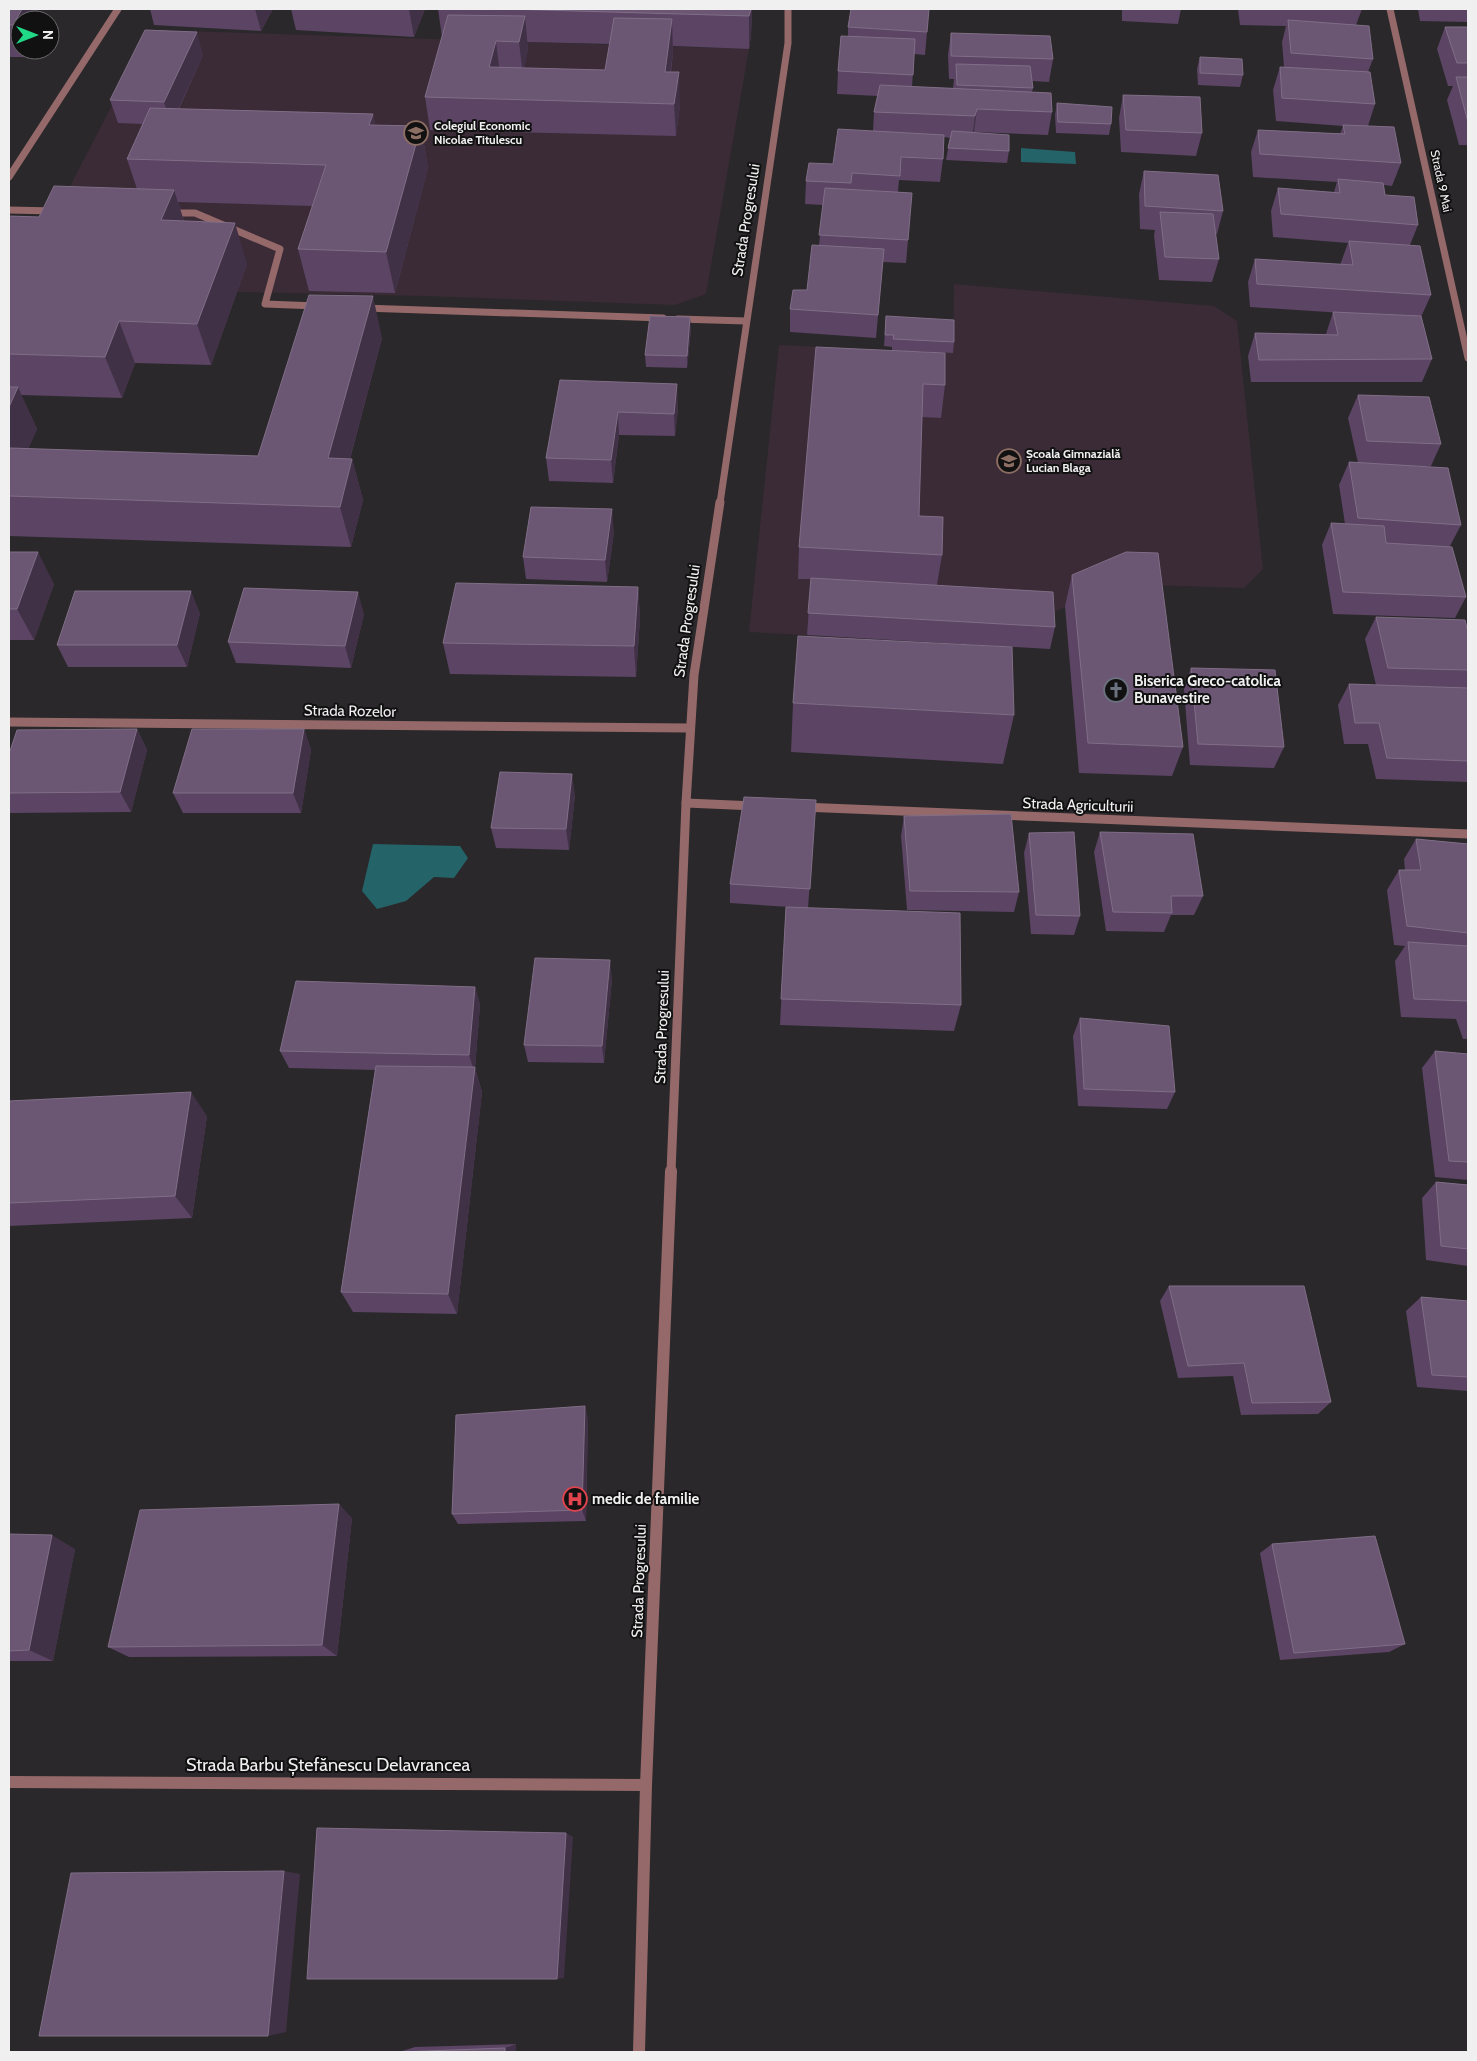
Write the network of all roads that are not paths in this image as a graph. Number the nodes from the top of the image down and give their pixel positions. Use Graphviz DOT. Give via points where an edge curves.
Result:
graph roads {
  1 [pos="118,9"];
  2 [pos="788,9"];
  3 [pos="1390,9"];
  4 [pos="9,178"];
  5 [pos="9,210"];
  6 [pos="62,211"];
  7 [pos="157,212"];
  8 [pos="322,306"];
  9 [pos="351,307"];
  10 [pos="746,321"];
  11 [pos="1468,358"];
  12 [pos="9,722"];
  13 [pos="690,728"];
  14 [pos="686,803"];
  15 [pos="765,806"];
  16 [pos="795,807"];
  17 [pos="1468,834"];
  18 [pos="9,1782"];
  19 [pos="646,1785"];
  20 [pos="639,2052"];
  1 -- 4 [label="street"];
  2 -- 10 [label="street, Strada Progresului" via="788,43"];
  3 -- 11 [label="street, Strada 9 Mai"];
  5 -- 6 [label="street"];
  7 -- 8 [label="street" via="195,213 280,249 264,304"];
  9 -- 10 [label="street"];
  10 -- 13 [label="street, Strada Progresului" via="695,666"];
  12 -- 13 [label="street, Strada Rozelor"];
  13 -- 14 [label="street, Strada Progresului"];
  14 -- 15 [label="street"];
  14 -- 19 [label="street, Strada Progresului"];
  16 -- 17 [label="street, Strada Agriculturii"];
  18 -- 19 [label="street, Strada Barbu Ștefănescu Delavrancea"];
  19 -- 20 [label="street, Strada Progresului"];
}
